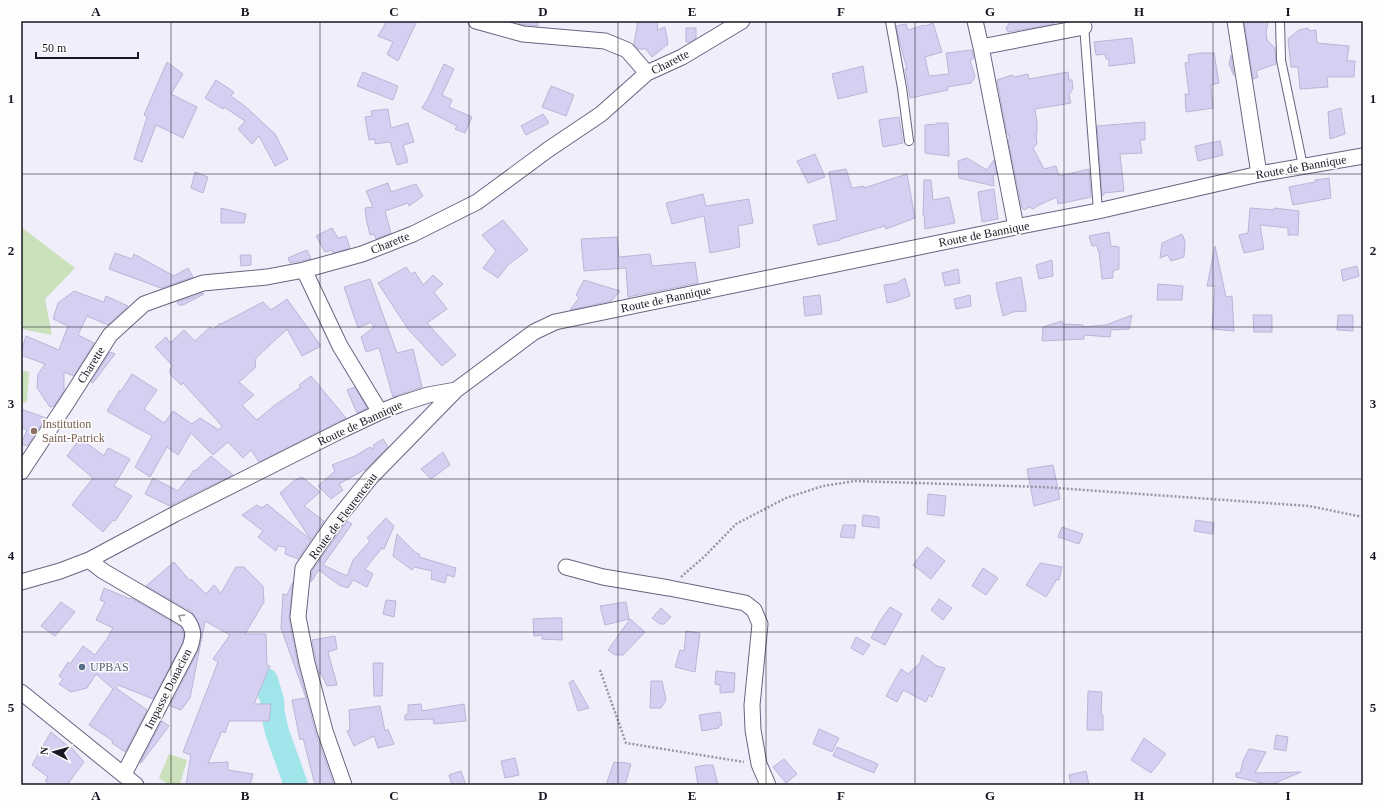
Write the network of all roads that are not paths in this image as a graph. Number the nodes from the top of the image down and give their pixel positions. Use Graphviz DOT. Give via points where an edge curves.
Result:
graph roads {
  1 [pos="476,21"];
  2 [pos="742,21"];
  3 [pos="890,21"];
  4 [pos="975,21"];
  5 [pos="1235,21"];
  6 [pos="1280,21"];
  7 [pos="1084,24"];
  8 [pos="981,47"];
  9 [pos="647,73"];
  10 [pos="909,141"];
  11 [pos="1363,156"];
  12 [pos="1303,166"];
  13 [pos="1259,174"];
  14 [pos="1098,211"];
  15 [pos="1016,227"];
  16 [pos="304,270"];
  17 [pos="456,390"];
  18 [pos="380,412"];
  19 [pos="21,472"];
  20 [pos="89,560"];
  21 [pos="566,567"];
  22 [pos="21,582"];
  23 [pos="21,692"];
  24 [pos="124,774"];
  25 [pos="136,785"];
  26 [pos="344,785"];
  27 [pos="768,785"];
  1 -- 9 [label="street" via="523,34 604,41 627,50"];
  2 -- 9 [label="street, Charette" via="682,57"];
  3 -- 10 [label="lane"];
  4 -- 8 [label="street"];
  5 -- 13 [label="street"];
  6 -- 12 [label="lane" via="1281,60"];
  7 -- 8 [label="street"];
  7 -- 14 [label="lane"];
  8 -- 15 [label="street"];
  9 -- 16 [label="street, Charette" via="601,114 477,202 413,234 369,251"];
  11 -- 12 [label="street, Route de Bannique"];
  12 -- 13 [label="street, Route de Bannique"];
  13 -- 14 [label="street, Route de Bannique"];
  14 -- 15 [label="street, Route de Bannique"];
  15 -- 17 [label="street, Route de Bannique" via="555,322 534,332"];
  16 -- 18 [label="street" via="340,346"];
  16 -- 19 [label="street, Charette" via="267,277 203,283 144,304 110,335"];
  17 -- 18 [label="street, Route de Bannique" via="428,395"];
  17 -- 26 [label="street, Route de Fleurenceau" via="371,477 334,523 304,568 298,617 325,731"];
  18 -- 20 [label="street, Route de Bannique"];
  20 -- 22 [label="street, Route de Bannique"];
  24 -- 20 [label="street, Impasse Donacien, one-way" via="190,646 193,638 192,628 186,620"];
  21 -- 27 [label="street" via="604,577 745,603 754,610 760,624 752,705 753,730 759,764"];
  23 -- 24 [label="street"];
  24 -- 25 [label="street"];
}
